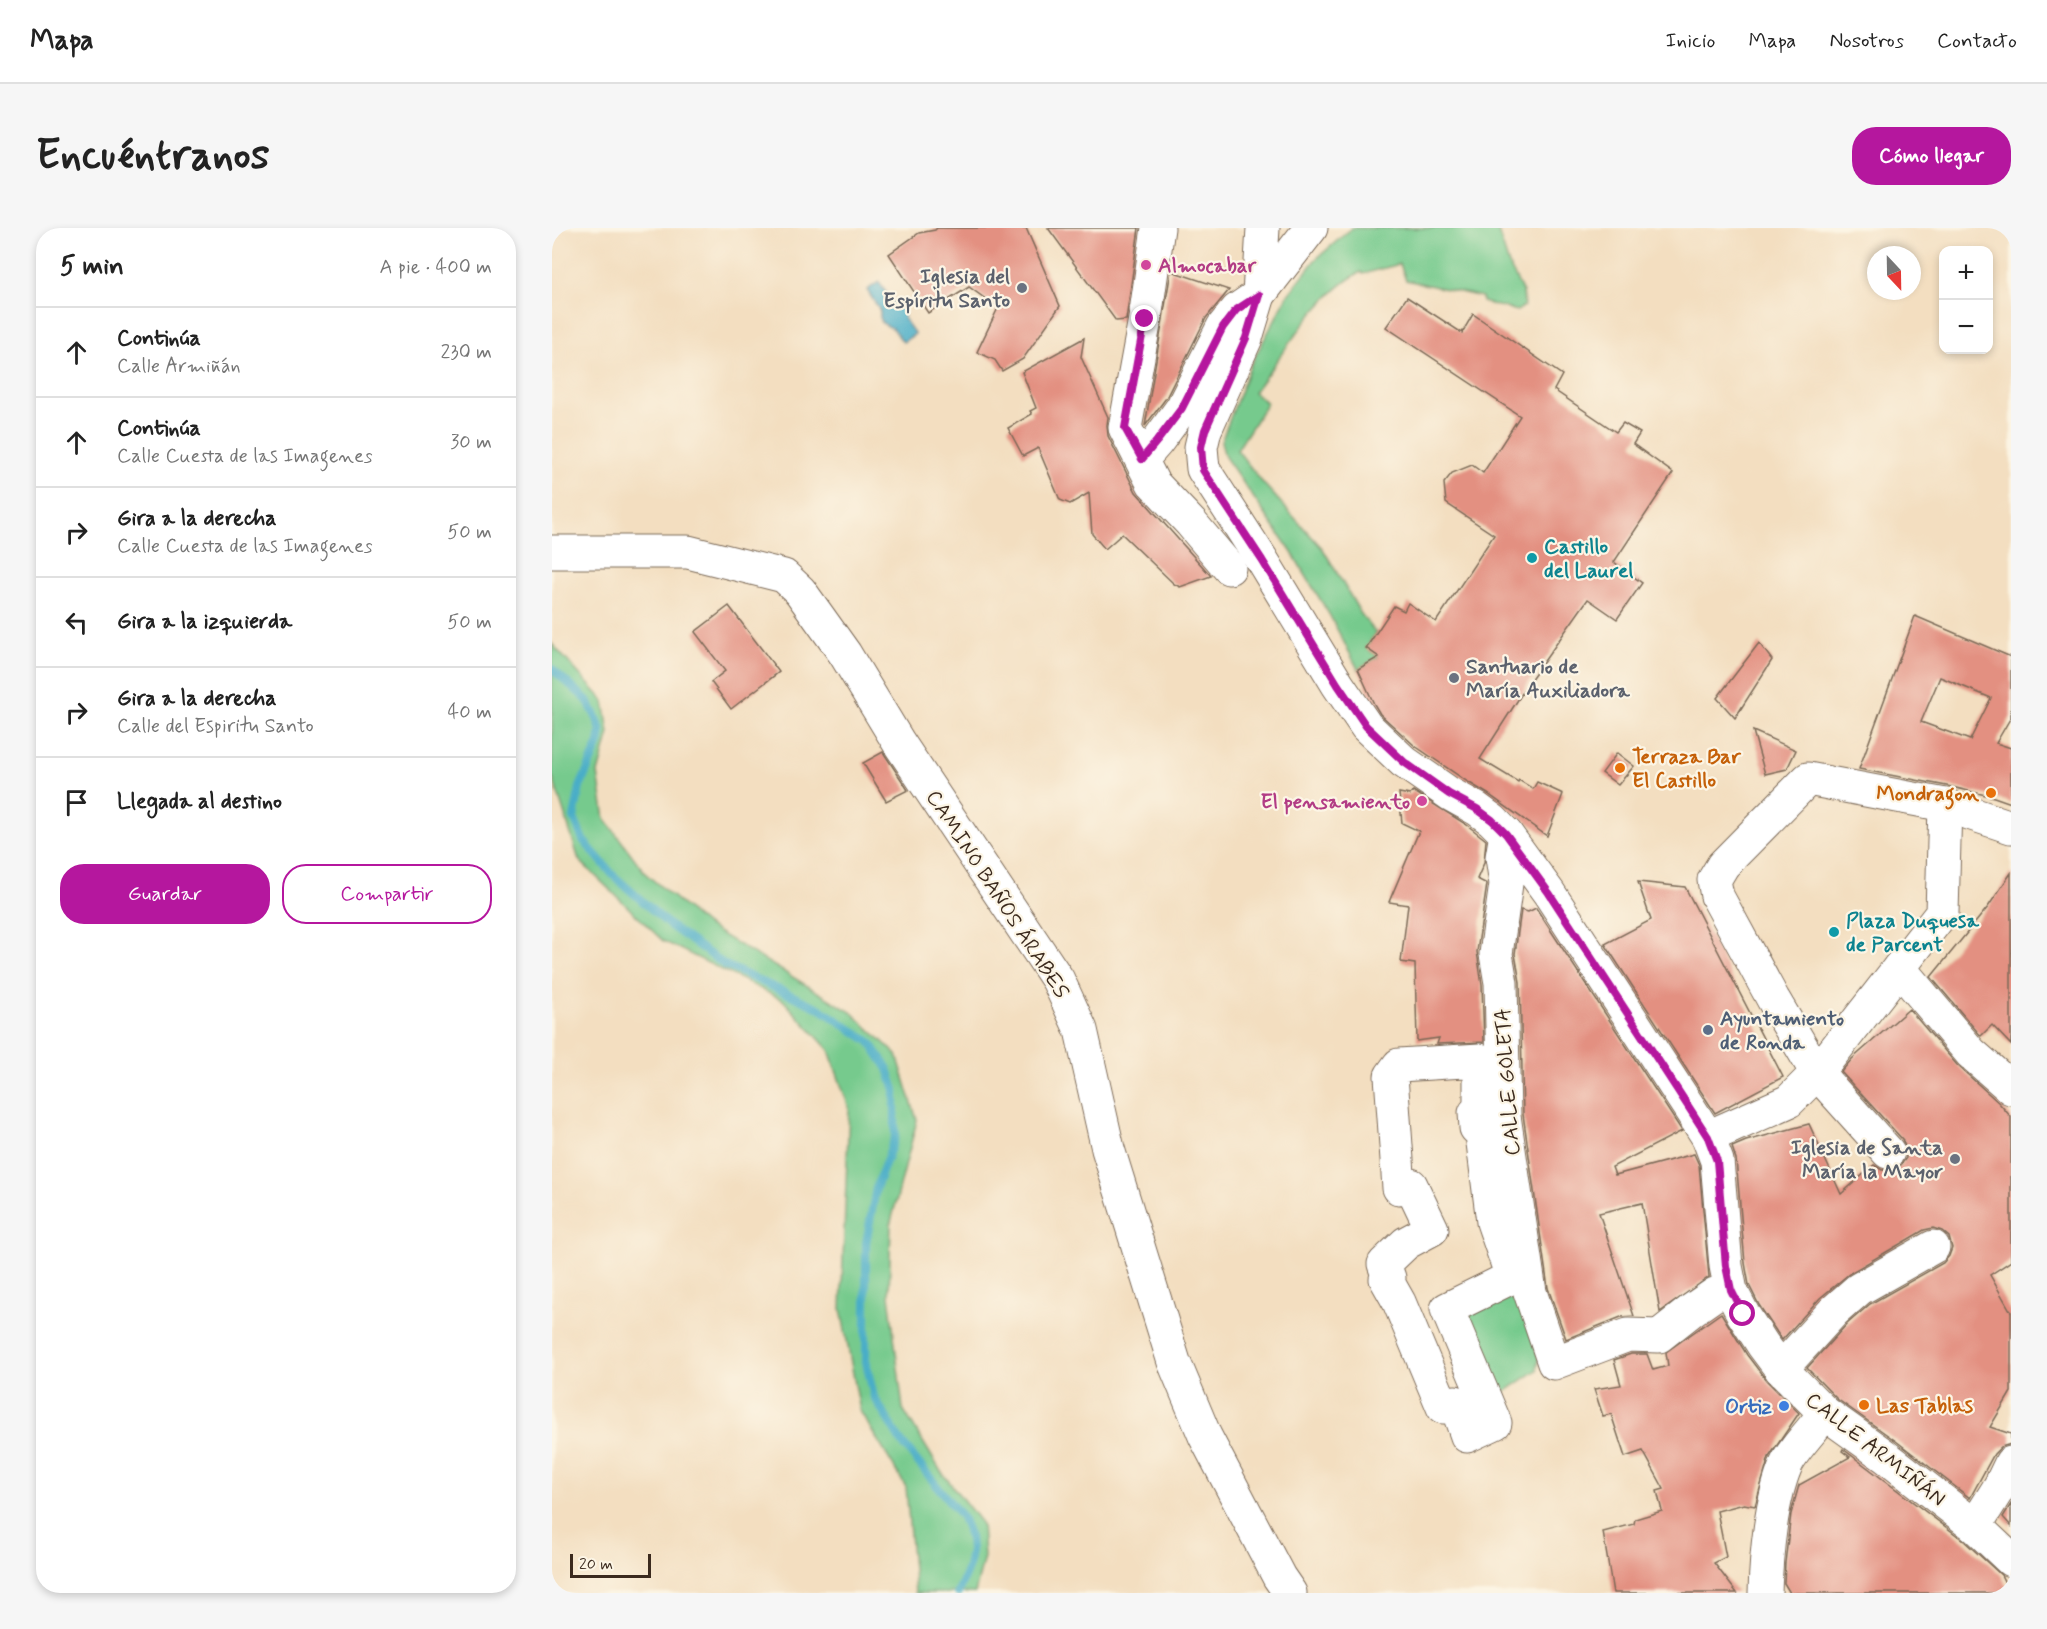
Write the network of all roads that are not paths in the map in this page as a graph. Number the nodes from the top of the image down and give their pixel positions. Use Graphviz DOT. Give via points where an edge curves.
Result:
graph roads {
  1 [pos="1158,228"];
  2 [pos="1263,228"];
  3 [pos="1311,228"];
  4 [pos="1259,295"];
  5 [pos="1142,459"];
  6 [pos="552,552"];
  7 [pos="1229,568"];
  8 [pos="1945,805"];
  9 [pos="2011,826"];
  10 [pos="1506,834"];
  11 [pos="1899,968"];
  12 [pos="1816,1073"];
  13 [pos="2011,1088"];
  14 [pos="1708,1137"];
  15 [pos="1888,1152"];
  16 [pos="1432,1229"];
  17 [pos="1933,1247"];
  18 [pos="1731,1290"];
  19 [pos="1781,1369"];
  20 [pos="1826,1413"];
  21 [pos="2011,1463"];
  22 [pos="1975,1527"];
  23 [pos="2011,1560"];
  24 [pos="1290,1593"];
  25 [pos="1765,1593"];
  1 -- 5 [label="street" via="1125,428"];
  2 -- 4 [label="street"];
  3 -- 4 [label="street"];
  4 -- 5 [label="street" via="1236,310 1223,327 1182,408"];
  4 -- 10 [label="street, CALLE ARMIÑÁN" via="1246,338 1205,430 1201,447 1203,470 1366,726 1404,762 1477,809"];
  5 -- 7 [label="street" via="1153,483"];
  6 -- 24 [label="street, CAMINO BAÑOS ÁRABES" via="688,552 784,576 800,591 845,654 899,743 1058,980 1081,1030 1108,1149 1174,1362 1205,1436"];
  8 -- 9 [label="street"];
  8 -- 11 [label="street" via="1942,913"];
  8 -- 12 [label="street" via="1808,779 1723,865 1714,880 1717,896"];
  10 -- 14 [label="street, CALLE ARMIÑÁN" via="1549,893"];
  10 -- 18 [label="street, CALLE GOLETA" via="1502,857 1506,884 1496,954 1501,983 1504,1116 1530,1292 1554,1363 1628,1335 1659,1336 1715,1294"];
  11 -- 12 [label="street"];
  11 -- 13 [label="street" via="1971,1053"];
  12 -- 14 [label="street" via="1789,1101"];
  12 -- 15 [label="street"];
  14 -- 18 [label="street, CALLE ARMIÑÁN" via="1717,1161"];
  16 -- 16 [label="street" via="1411,1185 1399,1188 1391,1076 1399,1065 1480,1060 1480,1113 1475,1113 1476,1128 1481,1127 1493,1222 1512,1277 1447,1309 1495,1423 1467,1436 1455,1402 1443,1407 1386,1279 1389,1278 1384,1264 1406,1243"];
  17 -- 19 [label="street" via="1860,1289 1834,1311"];
  18 -- 19 [label="street, CALLE ARMIÑÁN" via="1762,1345"];
  19 -- 20 [label="street, CALLE ARMIÑÁN"];
  20 -- 22 [label="street, CALLE ARMIÑÁN"];
  20 -- 25 [label="street" via="1786,1463 1766,1558"];
  21 -- 22 [label="street"];
  22 -- 23 [label="street, CALLE ARMIÑÁN"];
}
